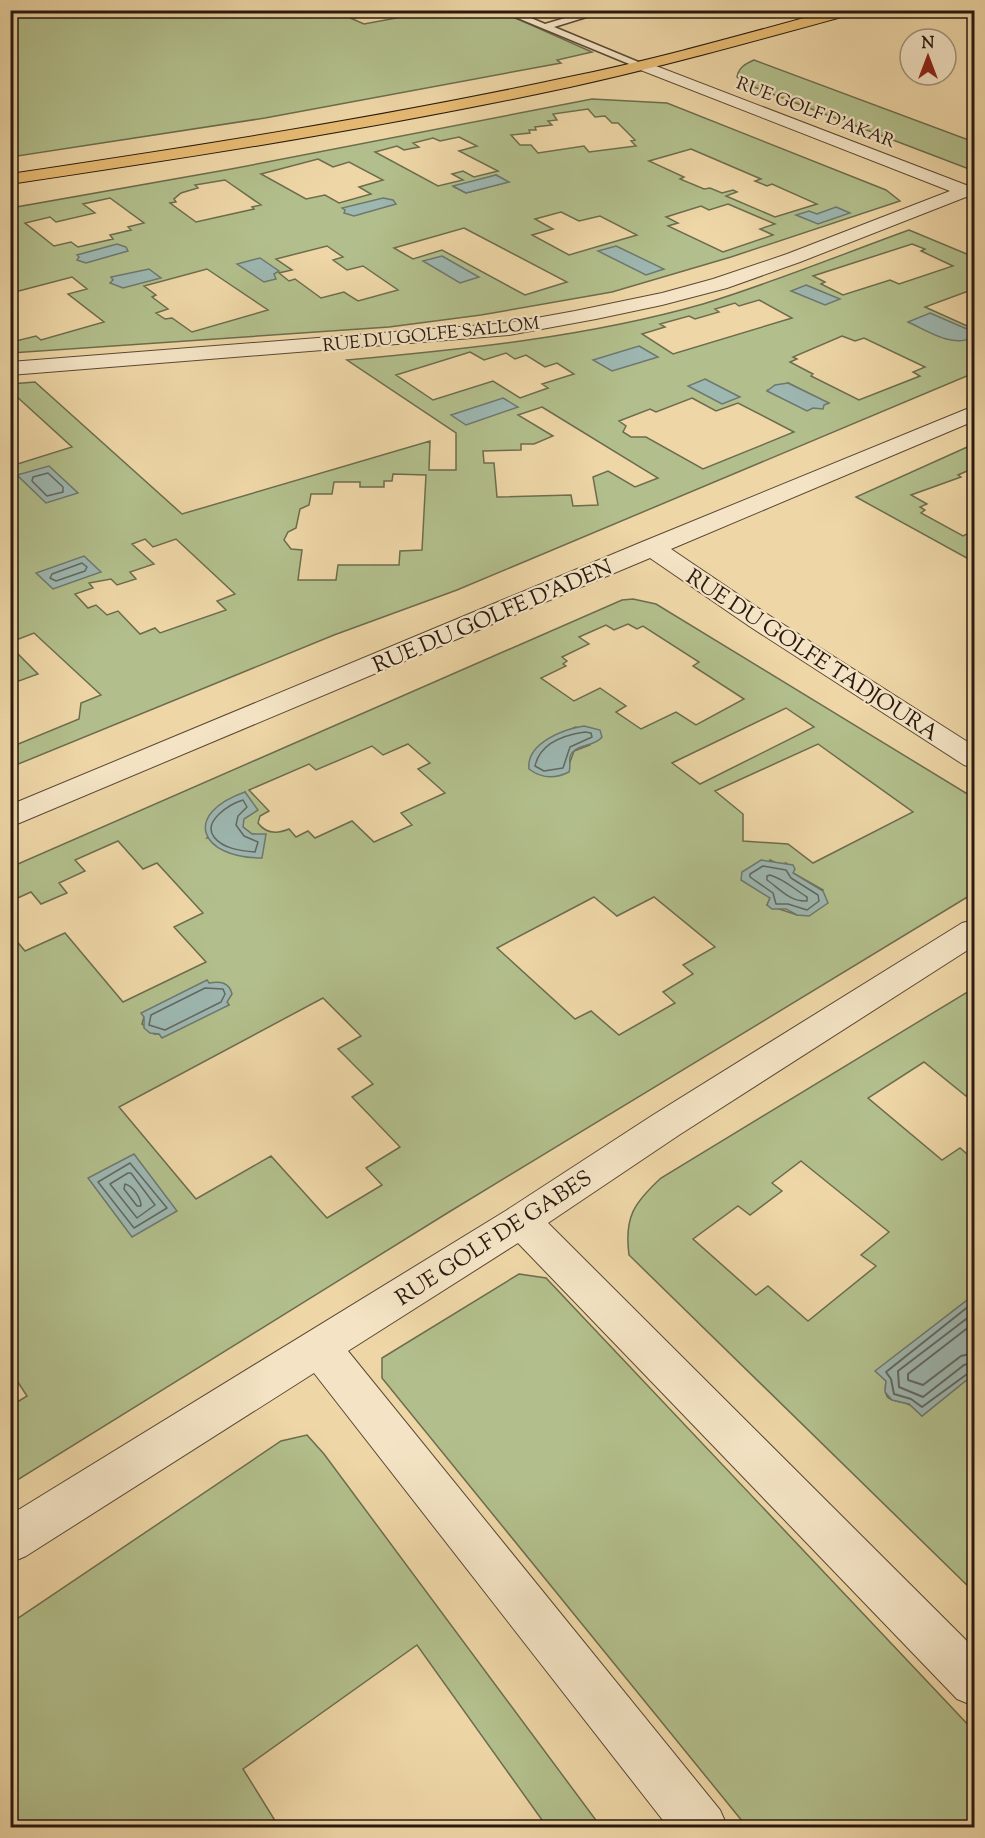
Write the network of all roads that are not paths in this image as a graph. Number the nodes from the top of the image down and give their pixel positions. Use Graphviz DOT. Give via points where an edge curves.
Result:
graph roads {
  1 [pos="340,10"];
  2 [pos="379,10"];
  3 [pos="502,10"];
  4 [pos="605,10"];
  5 [pos="851,10"];
  6 [pos="544,27"];
  7 [pos="643,66"];
  8 [pos="10,178"];
  9 [pos="972,191"];
  10 [pos="10,369"];
  11 [pos="975,413"];
  12 [pos="651,547"];
  13 [pos="975,759"];
  14 [pos="10,817"];
  15 [pos="975,931"];
  16 [pos="521,1221"];
  17 [pos="319,1347"];
  18 [pos="10,1541"];
  19 [pos="975,1682"];
  20 [pos="702,1827"];
  1 -- 2 [label="lane" via="355,14"];
  3 -- 6 [label="lane"];
  4 -- 6 [label="lane"];
  5 -- 7 [label="main road"];
  6 -- 7 [label="lane"];
  7 -- 8 [label="main road" via="345,125"];
  7 -- 9 [label="street, RUE GOLF D'AKAR"];
  9 -- 10 [label="street, RUE DU GOLFE SALLOM" via="694,291 509,329"];
  11 -- 12 [label="street, RUE DU GOLFE D'ADEN"];
  12 -- 13 [label="street, RUE DU GOLFE TADJOURA" via="758,621"];
  12 -- 14 [label="street, RUE DU GOLFE D'ADEN"];
  15 -- 16 [label="street, RUE GOLF DE GABES"];
  16 -- 17 [label="street, RUE GOLF DE GABES"];
  16 -- 19 [label="street"];
  17 -- 18 [label="street, RUE GOLF DE GABES"];
  17 -- 20 [label="street"];
}
